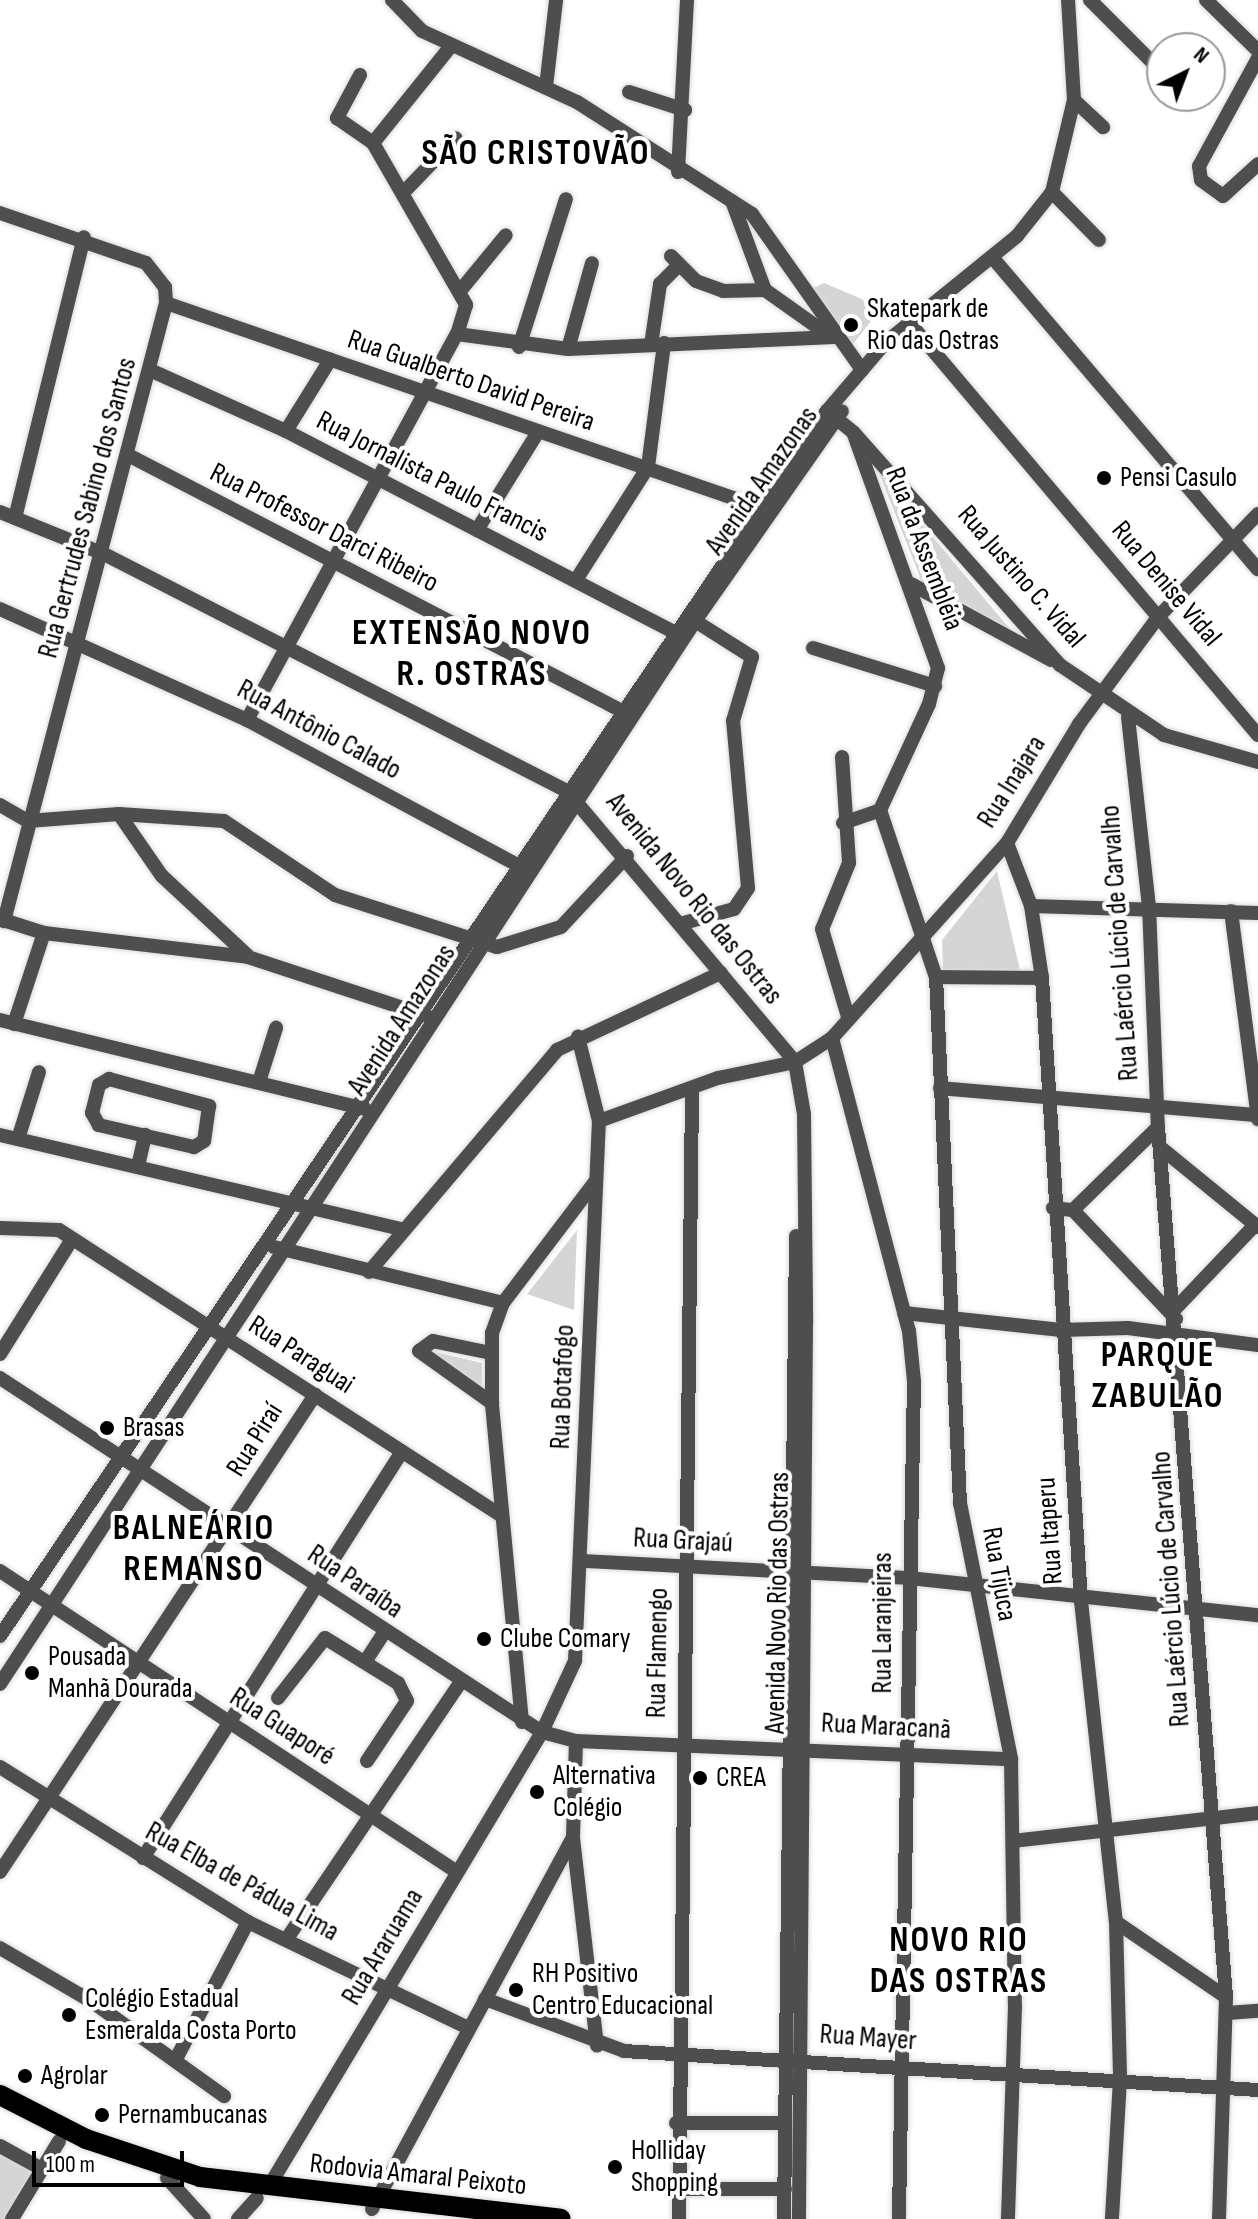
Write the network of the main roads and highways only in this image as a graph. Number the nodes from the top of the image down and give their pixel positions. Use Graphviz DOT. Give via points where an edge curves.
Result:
graph roads {
  1 [pos="1,2101"];
  2 [pos="262,2193"];
  3 [pos="373,2203"];
  4 [pos="455,2219"];
  5 [pos="561,2219"];
  1 -- 2 [label="highway, Rodovia Amaral Peixoto" via="162,2166"];
  1 -- 2 [label="highway, Rodovia Amaral Peixoto" via="59,2141 167,2178"];
  2 -- 3 [label="highway, Rodovia Amaral Peixoto"];
  3 -- 4 [label="highway, Rodovia Amaral Peixoto"];
  3 -- 5 [label="highway, Rodovia Amaral Peixoto"];
}
